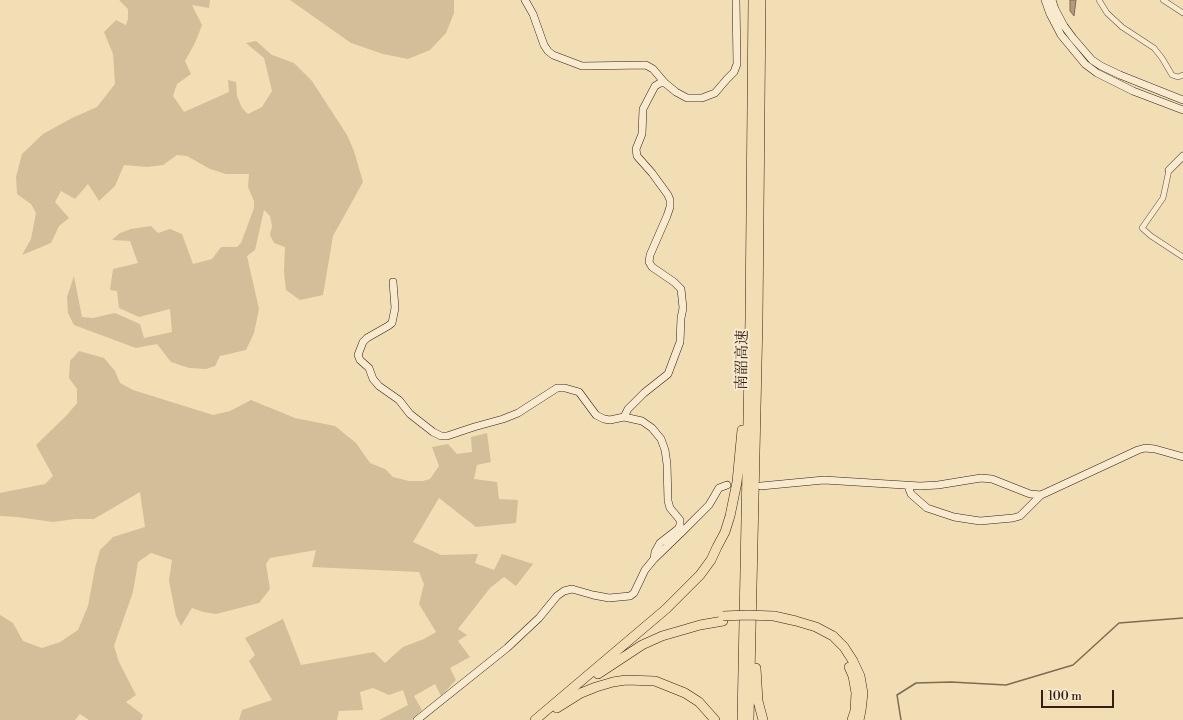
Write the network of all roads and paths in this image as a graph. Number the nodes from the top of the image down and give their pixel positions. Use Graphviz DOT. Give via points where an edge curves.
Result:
graph roads {
  1 [pos="525,0"];
  2 [pos="736,0"];
  3 [pos="753,0"];
  4 [pos="761,0"];
  5 [pos="1045,0"];
  6 [pos="1052,0"];
  7 [pos="1099,0"];
  8 [pos="1162,0"];
  9 [pos="1183,13"];
  10 [pos="1183,75"];
  11 [pos="665,83"];
  12 [pos="1183,100"];
  13 [pos="1183,110"];
  14 [pos="1183,158"];
  15 [pos="1169,170"];
  16 [pos="1183,257"];
  17 [pos="393,282"];
  18 [pos="750,319"];
  19 [pos="624,417"];
  20 [pos="1183,457"];
  21 [pos="727,485"];
  22 [pos="761,486"];
  23 [pos="908,486"];
  24 [pos="1041,495"];
  25 [pos="754,512"];
  26 [pos="654,559"];
  27 [pos="723,618"];
  28 [pos="774,619"];
  29 [pos="600,666"];
  30 [pos="543,718"];
  31 [pos="417,720"];
  32 [pos="535,720"];
  33 [pos="716,720"];
  34 [pos="742,720"];
  35 [pos="749,720"];
  36 [pos="763,720"];
  37 [pos="852,720"];
  38 [pos="859,720"];
  1 -- 11 [label="street" via="544,45 553,55 582,66 646,65"];
  2 -- 11 [label="street" via="737,64 734,72 715,93 702,98 687,98"];
  3 -- 18 [label="highway, 南韶高速"];
  4 -- 25 [label="highway, 南韶高速"];
  5 -- 13 [label="street" via="1061,35 1081,60 1097,73 1133,91"];
  6 -- 12 [label="street" via="1064,26 1092,60 1120,75"];
  7 -- 10 [label="street" via="1107,13 1122,27 1154,48 1172,75"];
  8 -- 9 [label="street"];
  11 -- 19 [label="street" via="655,86 644,109 642,134 636,148 637,156 657,179 670,200 667,216 649,262 681,290 683,308 680,342 668,374 644,393"];
  14 -- 15 [label="street"];
  15 -- 16 [label="street" via="1163,198 1142,228"];
  17 -- 19 [label="street" via="395,308 392,323 366,338 358,355 369,368 373,379 433,432 447,436 504,419 557,388 579,392 596,415 604,419"];
  18 -- 29 [label="highway" via="737,482 725,532 700,575 666,609"];
  18 -- 34 [label="highway, 南韶高速"];
  19 -- 26 [label="street" via="642,421 661,438 667,464 668,501 670,508 680,520 678,529 660,543"];
  20 -- 24 [label="street" via="1145,448"];
  21 -- 26 [label="street" via="719,488 709,505"];
  22 -- 23 [label="street" via="824,480"];
  23 -- 24 [label="street" via="981,478 992,479 1030,494"];
  23 -- 24 [label="street" via="910,494 927,508 980,522 1020,516"];
  25 -- 35 [label="highway, 南韶高速"];
  25 -- 36 [label="highway" via="756,676"];
  26 -- 31 [label="street" via="630,596 608,598 572,589 564,591 506,648"];
  27 -- 28 [label="highway"];
  27 -- 29 [label="highway" via="692,621 654,634 628,647"];
  27 -- 30 [label="highway" via="680,630 642,645 604,670"];
  28 -- 37 [label="highway" via="812,632 837,648 853,676 856,693"];
  28 -- 38 [label="highway" via="796,621 816,627 833,636 844,647 860,676 863,693"];
  29 -- 32 [label="highway"];
  30 -- 33 [label="highway" via="568,701 596,687 614,682 639,680 655,681 684,693 699,702"];
}
